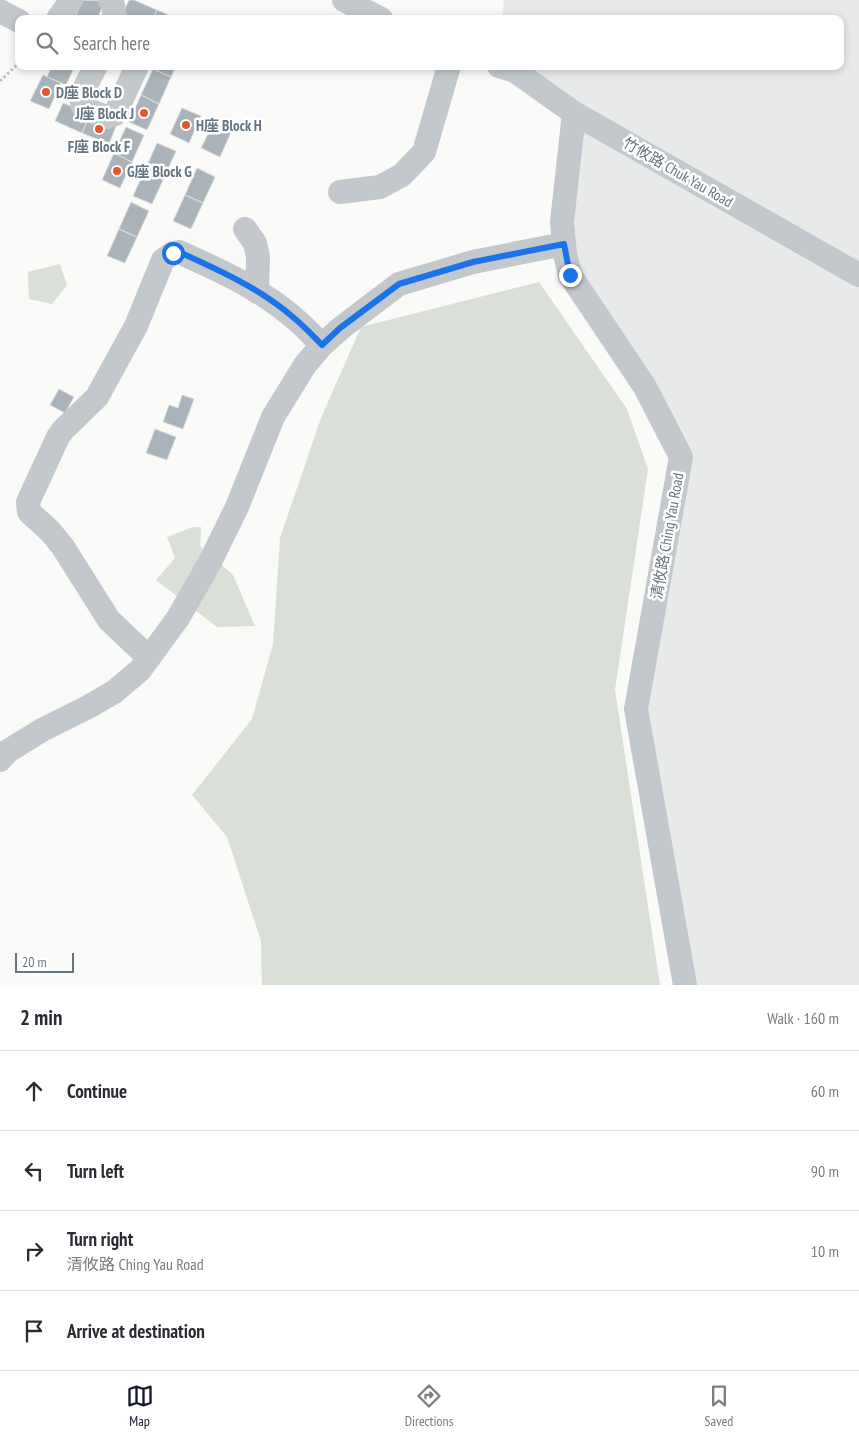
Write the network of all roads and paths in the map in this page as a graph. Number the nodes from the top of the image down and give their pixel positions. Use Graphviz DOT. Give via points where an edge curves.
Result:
graph roads {
  1 [pos="71,0"];
  2 [pos="110,0"];
  3 [pos="344,0"];
  4 [pos="0,11"];
  5 [pos="61,15"];
  6 [pos="114,15"];
  7 [pos="373,15"];
  8 [pos="15,19"];
  9 [pos="15,67"];
  10 [pos="94,70"];
  11 [pos="135,70"];
  12 [pos="448,70"];
  13 [pos="512,70"];
  14 [pos="0,81"];
  15 [pos="574,113"];
  16 [pos="340,192"];
  17 [pos="245,229"];
  18 [pos="564,244"];
  19 [pos="859,275"];
  20 [pos="257,292"];
  21 [pos="322,345"];
  22 [pos="148,658"];
  23 [pos="0,760"];
  24 [pos="685,985"];
  1 -- 5 [label="street"];
  2 -- 6 [label="street"];
  3 -- 7 [label="street"];
  4 -- 8 [label="street"];
  9 -- 14 [label="path"];
  10 -- 11 [label="street" via="84,88 82,105 107,117 115,114"];
  12 -- 16 [label="street" via="424,152 402,176 380,187"];
  13 -- 15 [label="street, 竹攸路 Chuk Yau Road"];
  15 -- 18 [label="street, 清攸路 Ching Yau Road" via="562,222"];
  15 -- 19 [label="street, 竹攸路 Chuk Yau Road"];
  17 -- 20 [label="street" via="255,243 258,257"];
  18 -- 21 [label="street" via="473,262 399,284"];
  18 -- 24 [label="street, 清攸路 Ching Yau Road" via="570,275 645,387 681,457 636,709"];
  20 -- 21 [label="street" via="294,317"];
  20 -- 22 [label="street" via="224,272 179,252 166,257 136,326 102,389 63,430 28,502 30,512 63,547 109,620"];
  21 -- 22 [label="street" via="305,365 273,417 237,507 209,564 178,618"];
  22 -- 23 [label="street" via="140,670 114,692 42,730 8,751"];
}
